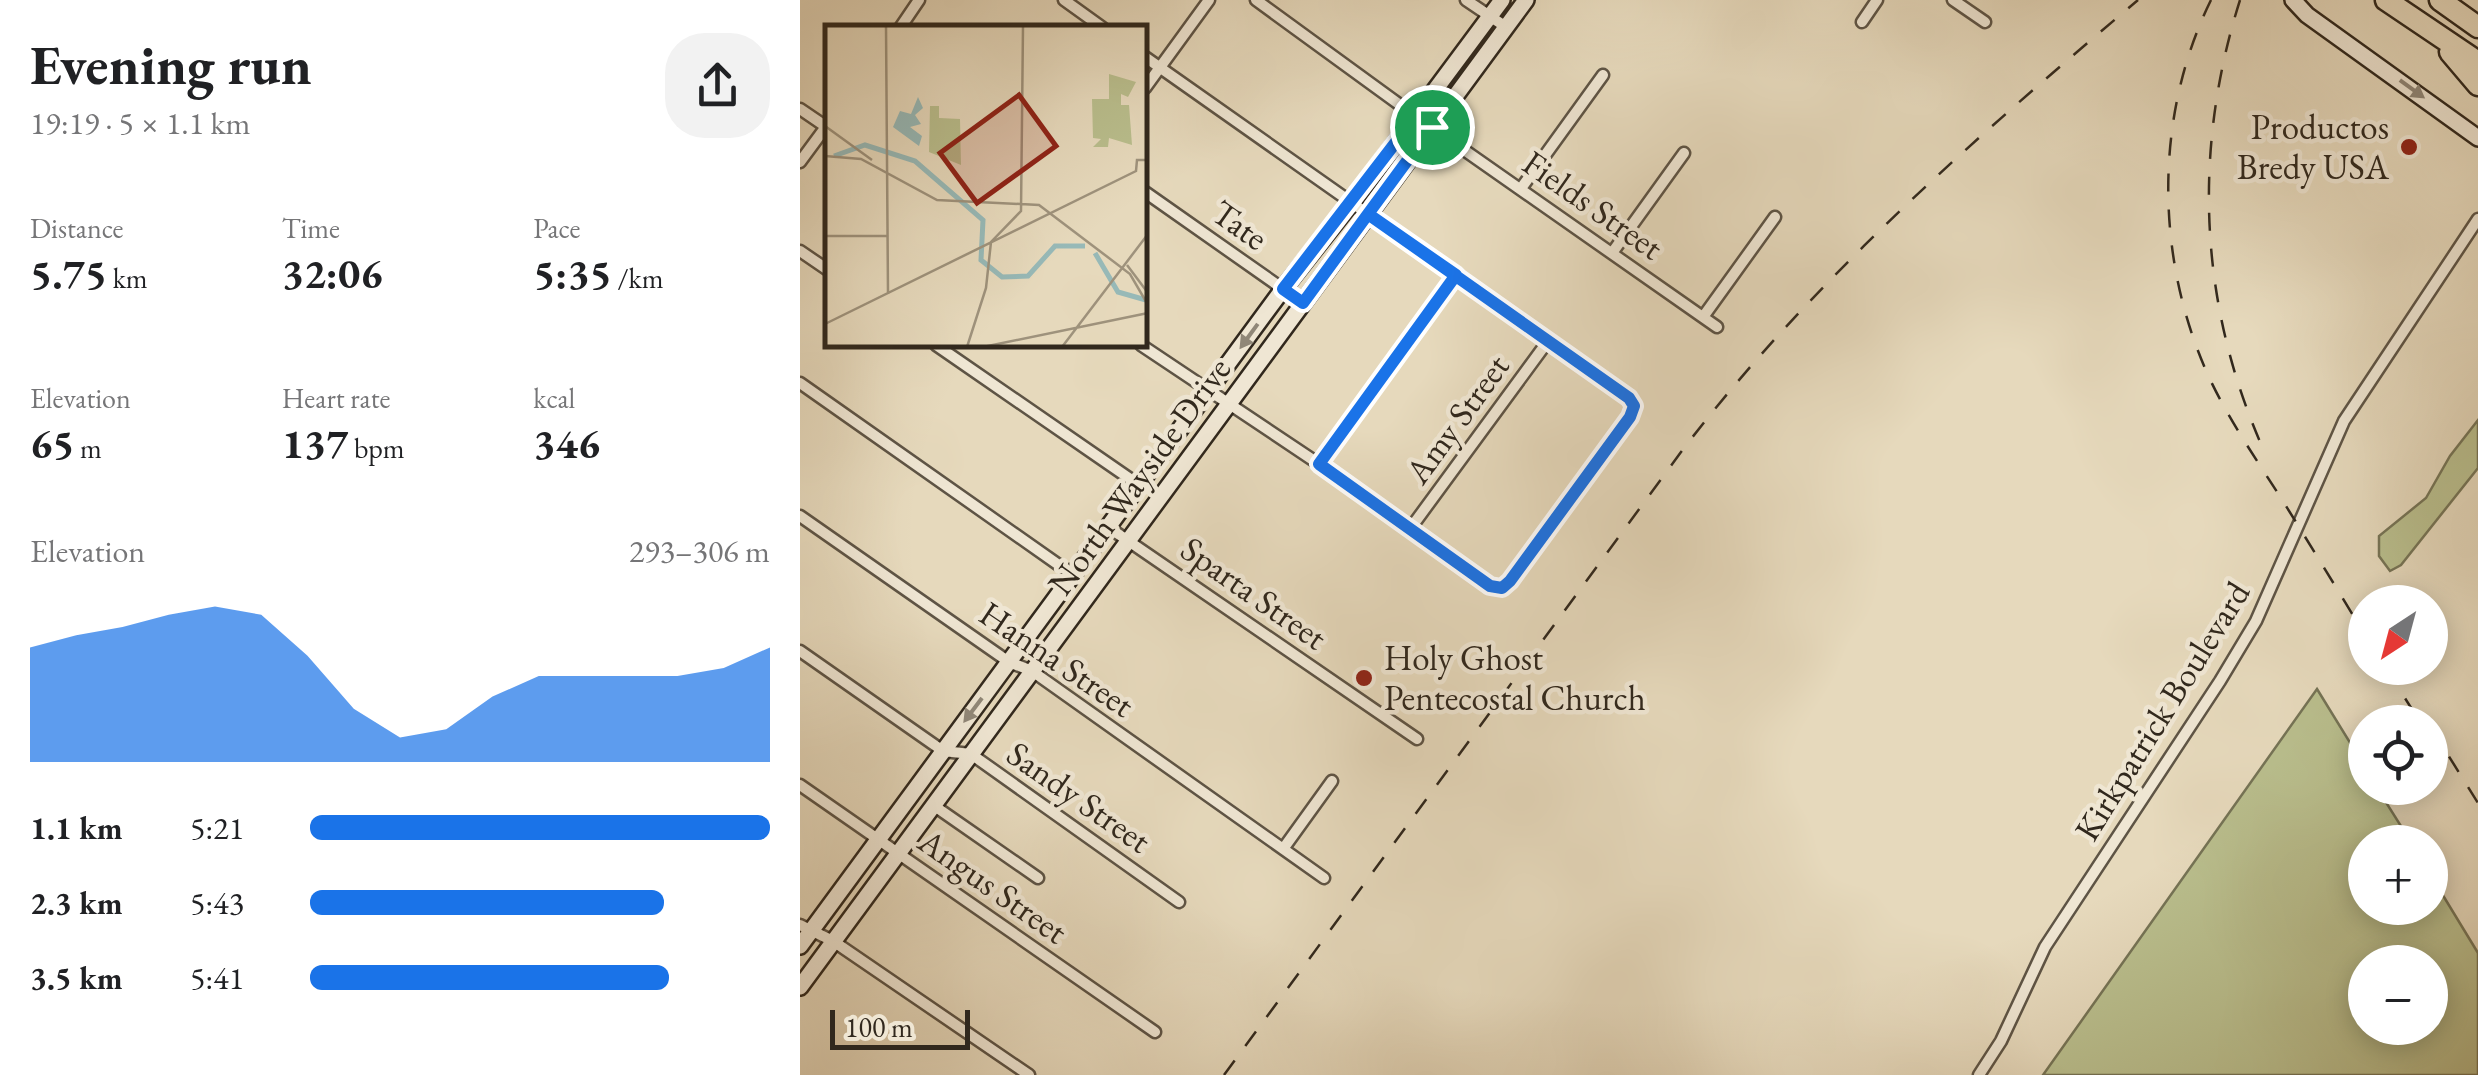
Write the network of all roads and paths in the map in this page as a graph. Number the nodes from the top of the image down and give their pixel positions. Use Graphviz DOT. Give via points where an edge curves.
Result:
graph roads {
  1 [pos="919,0"];
  2 [pos="1064,0"];
  3 [pos="1209,0"];
  4 [pos="1256,0"];
  5 [pos="1466,0"];
  6 [pos="1502,0"];
  7 [pos="1526,0"];
  8 [pos="1877,0"];
  9 [pos="1954,0"];
  10 [pos="2293,0"];
  11 [pos="2386,0"];
  12 [pos="2440,0"];
  13 [pos="1490,17"];
  14 [pos="1862,22"];
  15 [pos="1984,22"];
  16 [pos="905,25"];
  17 [pos="1099,25"];
  18 [pos="1506,27"];
  19 [pos="2478,27"];
  20 [pos="2433,31"];
  21 [pos="1148,59"];
  22 [pos="2478,62"];
  23 [pos="1160,68"];
  24 [pos="1602,75"];
  25 [pos="1148,84"];
  26 [pos="2478,85"];
  27 [pos="800,109"];
  28 [pos="1416,116"];
  29 [pos="825,125"];
  30 [pos="1432,127"];
  31 [pos="825,129"];
  32 [pos="2478,138"];
  33 [pos="1684,152"];
  34 [pos="800,162"];
  35 [pos="1522,188"];
  36 [pos="1148,194"];
  37 [pos="1351,203"];
  38 [pos="1368,214"];
  39 [pos="1776,218"];
  40 [pos="2478,219"];
  41 [pos="800,251"];
  42 [pos="1612,253"];
  43 [pos="825,268"];
  44 [pos="1456,275"];
  45 [pos="1283,289"];
  46 [pos="1303,303"];
  47 [pos="1703,317"];
  48 [pos="1717,327"];
  49 [pos="1548,340"];
  50 [pos="940,348"];
  51 [pos="1145,348"];
  52 [pos="800,383"];
  53 [pos="1208,392"];
  54 [pos="1229,403"];
  55 [pos="1319,464"];
  56 [pos="1139,485"];
  57 [pos="800,516"];
  58 [pos="1108,527"];
  59 [pos="1410,529"];
  60 [pos="1128,540"];
  61 [pos="1073,575"];
  62 [pos="800,652"];
  63 [pos="1009,662"];
  64 [pos="1032,671"];
  65 [pos="1417,739"];
  66 [pos="943,750"];
  67 [pos="971,754"];
  68 [pos="1332,780"];
  69 [pos="800,786"];
  70 [pos="933,806"];
  71 [pos="879,840"];
  72 [pos="1283,849"];
  73 [pos="898,854"];
  74 [pos="1038,878"];
  75 [pos="1324,878"];
  76 [pos="1179,902"];
  77 [pos="805,928"];
  78 [pos="834,941"];
  79 [pos="800,946"];
  80 [pos="800,987"];
  81 [pos="1154,1032"];
  82 [pos="1029,1075"];
  83 [pos="1979,1075"];
  1 -- 16 [label="street"];
  2 -- 17 [label="street"];
  3 -- 23 [label="street"];
  4 -- 28 [label="street, Fields Street"];
  5 -- 13 [label="street"];
  6 -- 13 [label="main road, North Wayside Drive"];
  7 -- 18 [label="main road, North Wayside Drive"];
  8 -- 14 [label="street"];
  9 -- 15 [label="street"];
  10 -- 32 [label="main road, one-way"];
  11 -- 20 [label="highway"];
  12 -- 19 [label="highway"];
  13 -- 18 [label="street"];
  13 -- 28 [label="main road, North Wayside Drive"];
  18 -- 30 [label="main road, North Wayside Drive"];
  20 -- 22 [label="highway"];
  20 -- 26 [label="highway"];
  21 -- 23 [label="street"];
  23 -- 25 [label="street"];
  23 -- 37 [label="street"];
  24 -- 35 [label="street"];
  27 -- 29 [label="street"];
  28 -- 30 [label="street, Fields Street"];
  28 -- 37 [label="main road, North Wayside Drive"];
  30 -- 35 [label="street, Fields Street"];
  30 -- 38 [label="main road, North Wayside Drive"];
  31 -- 34 [label="street"];
  33 -- 42 [label="street"];
  35 -- 42 [label="street, Fields Street"];
  36 -- 45 [label="street, Tate"];
  37 -- 38 [label="street"];
  37 -- 45 [label="main road, North Wayside Drive"];
  38 -- 44 [label="street"];
  38 -- 46 [label="main road, North Wayside Drive"];
  39 -- 47 [label="street"];
  40 -- 83 [label="street, Kirkpatrick Boulevard" via="2344,420 2256,621 2045,947"];
  41 -- 43 [label="street"];
  42 -- 47 [label="street, Fields Street"];
  44 -- 49 [label="street"];
  44 -- 55 [label="street"];
  45 -- 46 [label="street, Tate"];
  45 -- 53 [label="main road, North Wayside Drive, one-way"];
  46 -- 54 [label="main road, North Wayside Drive"];
  47 -- 48 [label="street, Fields Street"];
  49 -- 59 [label="street, Amy Street"];
  49 -- 59 [label="street" via="1634,406 1598,462 1502,588"];
  50 -- 56 [label="street"];
  51 -- 53 [label="street"];
  52 -- 61 [label="street"];
  53 -- 54 [label="street"];
  53 -- 56 [label="main road, North Wayside Drive"];
  54 -- 55 [label="street"];
  54 -- 60 [label="main road, North Wayside Drive"];
  55 -- 59 [label="street"];
  56 -- 58 [label="main road, North Wayside Drive"];
  57 -- 63 [label="street, Hanna Street"];
  58 -- 60 [label="street, Sparta Street"];
  58 -- 61 [label="main road, North Wayside Drive"];
  60 -- 64 [label="main road, North Wayside Drive"];
  60 -- 65 [label="street, Sparta Street"];
  61 -- 63 [label="main road, North Wayside Drive"];
  62 -- 66 [label="street"];
  63 -- 64 [label="street, Hanna Street"];
  63 -- 66 [label="main road, North Wayside Drive, one-way"];
  64 -- 67 [label="main road, North Wayside Drive"];
  64 -- 72 [label="street, Hanna Street"];
  66 -- 67 [label="street, Sandy Street"];
  66 -- 71 [label="main road, North Wayside Drive"];
  67 -- 70 [label="main road, North Wayside Drive"];
  67 -- 76 [label="street, Sandy Street"];
  68 -- 72 [label="street"];
  69 -- 71 [label="street, Angus Street"];
  70 -- 73 [label="main road, North Wayside Drive"];
  70 -- 74 [label="street"];
  71 -- 73 [label="street, Angus Street"];
  71 -- 77 [label="main road, North Wayside Drive"];
  72 -- 75 [label="street, Hanna Street"];
  73 -- 78 [label="main road, North Wayside Drive"];
  73 -- 81 [label="street, Angus Street"];
  77 -- 78 [label="street"];
  77 -- 79 [label="main road, North Wayside Drive"];
  78 -- 80 [label="main road, North Wayside Drive"];
  78 -- 82 [label="street"];
}
